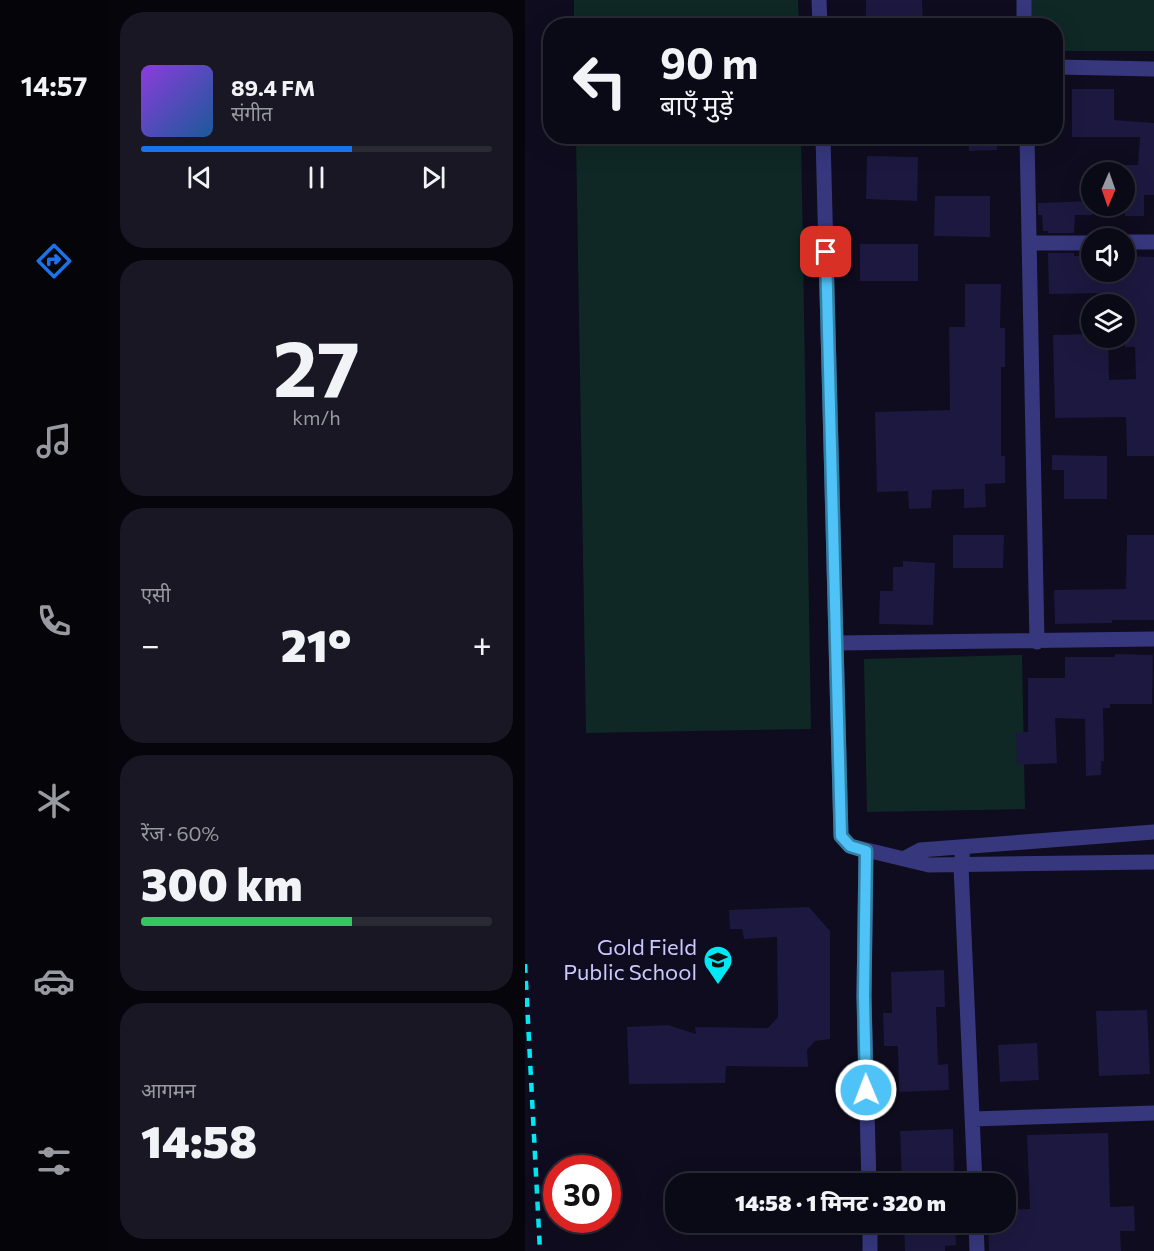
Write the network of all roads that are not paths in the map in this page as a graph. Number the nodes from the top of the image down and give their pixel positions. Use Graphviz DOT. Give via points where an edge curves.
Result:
graph roads {
  1 [pos="819,0"];
  2 [pos="1023,0"];
  3 [pos="820,18"];
  4 [pos="1024,18"];
  5 [pos="1063,68"];
  6 [pos="1154,69"];
  7 [pos="823,144"];
  8 [pos="1027,144"];
  9 [pos="1135,242"];
  10 [pos="1154,242"];
  11 [pos="1029,243"];
  12 [pos="1081,243"];
  13 [pos="1154,639"];
  14 [pos="1037,642"];
  15 [pos="837,643"];
  16 [pos="1154,832"];
  17 [pos="963,847"];
  18 [pos="866,851"];
  19 [pos="905,858"];
  20 [pos="1154,862"];
  21 [pos="961,866"];
  22 [pos="1154,1113"];
  23 [pos="973,1119"];
  24 [pos="869,1173"];
  25 [pos="975,1173"];
  26 [pos="870,1233"];
  27 [pos="976,1233"];
  28 [pos="870,1251"];
  29 [pos="977,1251"];
  1 -- 3 [label="street"];
  2 -- 4 [label="street"];
  5 -- 6 [label="street"];
  7 -- 15 [label="street"];
  8 -- 11 [label="street"];
  9 -- 10 [label="street"];
  11 -- 12 [label="street"];
  11 -- 14 [label="street"];
  13 -- 14 [label="street"];
  14 -- 15 [label="street"];
  15 -- 18 [label="street" via="841,836 850,846"];
  16 -- 17 [label="street"];
  17 -- 19 [label="street" via="920,850"];
  17 -- 21 [label="street"];
  18 -- 19 [label="street"];
  18 -- 24 [label="street" via="864,996"];
  19 -- 21 [label="street" via="929,865"];
  20 -- 21 [label="street"];
  21 -- 23 [label="street"];
  22 -- 23 [label="street"];
  23 -- 25 [label="street"];
  26 -- 28 [label="street"];
  27 -- 29 [label="street"];
}
